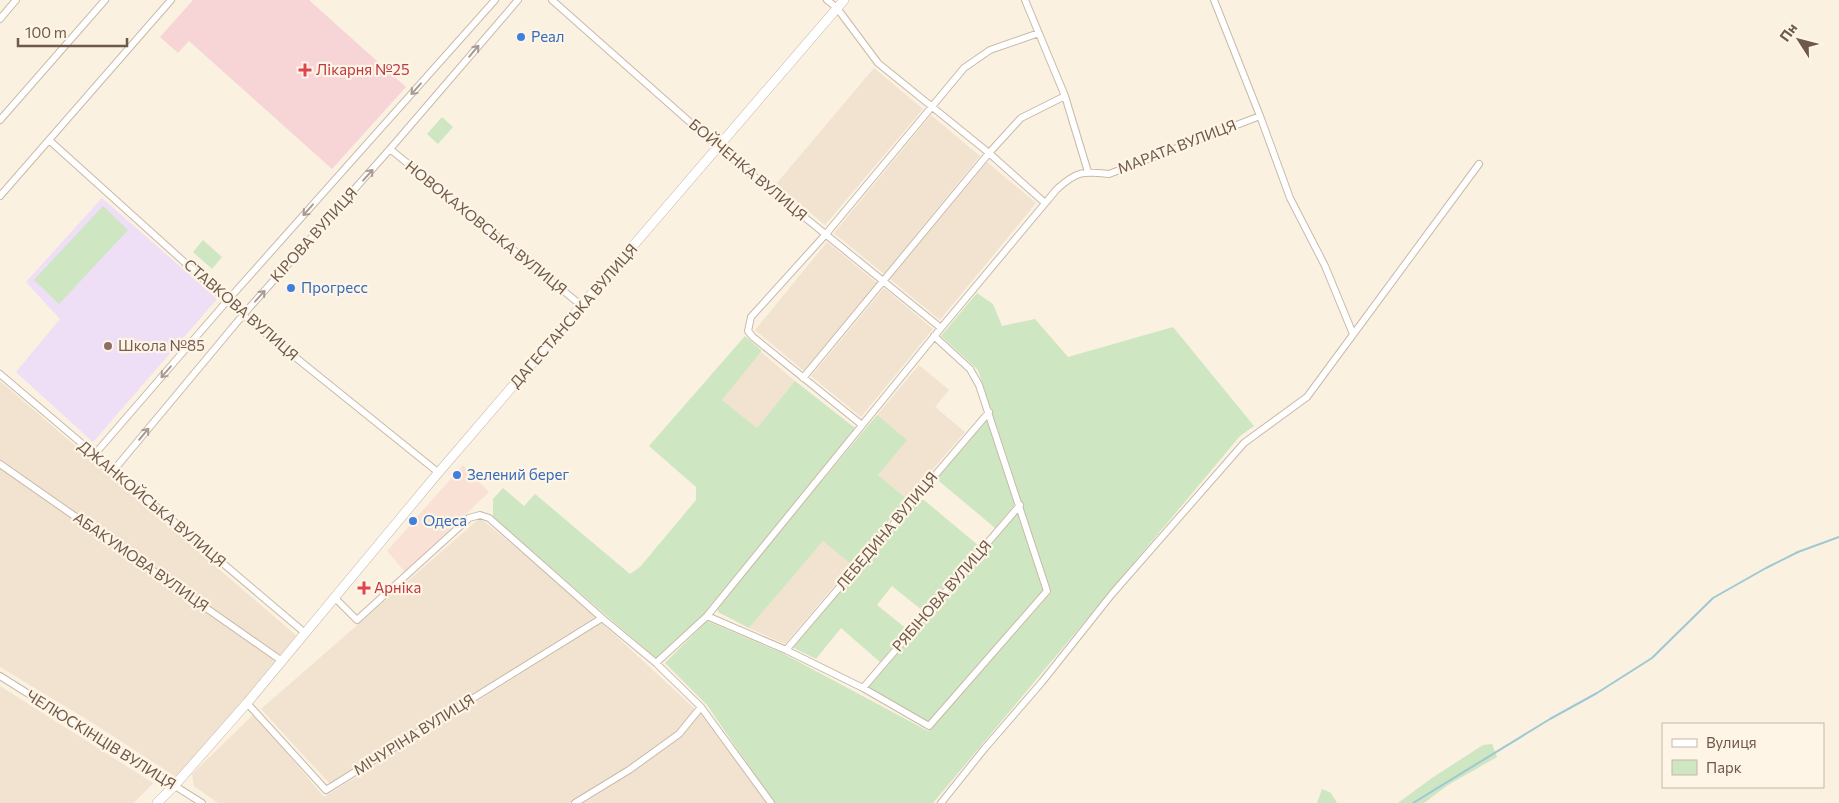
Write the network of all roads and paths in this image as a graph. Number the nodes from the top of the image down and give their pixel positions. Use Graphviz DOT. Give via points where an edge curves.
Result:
graph roads {
  1 [pos="16,0"];
  2 [pos="105,0"];
  3 [pos="171,0"];
  4 [pos="496,0"];
  5 [pos="518,0"];
  6 [pos="552,0"];
  7 [pos="827,0"];
  8 [pos="844,0"];
  9 [pos="1025,0"];
  10 [pos="1214,0"];
  11 [pos="837,8"];
  12 [pos="0,19"];
  13 [pos="1039,33"];
  14 [pos="1065,96"];
  15 [pos="931,106"];
  16 [pos="1260,116"];
  17 [pos="0,120"];
  18 [pos="49,140"];
  19 [pos="718,146"];
  20 [pos="390,149"];
  21 [pos="989,153"];
  22 [pos="1479,164"];
  23 [pos="1088,172"];
  24 [pos="2,192"];
  25 [pos="1045,203"];
  26 [pos="826,234"];
  27 [pos="884,282"];
  28 [pos="227,301"];
  29 [pos="582,306"];
  30 [pos="243,315"];
  31 [pos="941,328"];
  32 [pos="1353,334"];
  33 [pos="934,336"];
  34 [pos="0,374"];
  35 [pos="803,378"];
  36 [pos="989,412"];
  37 [pos="862,425"];
  38 [pos="94,455"];
  39 [pos="0,464"];
  40 [pos="113,471"];
  41 [pos="439,473"];
  42 [pos="1020,505"];
  43 [pos="334,598"];
  44 [pos="707,616"];
  45 [pos="602,618"];
  46 [pos="305,633"];
  47 [pos="786,650"];
  48 [pos="282,660"];
  49 [pos="656,663"];
  50 [pos="0,676"];
  51 [pos="863,688"];
  52 [pos="247,703"];
  53 [pos="701,708"];
  54 [pos="174,786"];
  55 [pos="157,803"];
  56 [pos="202,803"];
  57 [pos="575,803"];
  58 [pos="771,803"];
  59 [pos="941,803"];
  1 -- 12 [label="street"];
  2 -- 17 [label="street"];
  3 -- 18 [label="street"];
  4 -- 28 [label="street, КІРОВА ВУЛИЦЯ, one-way"];
  20 -- 5 [label="street, КІРОВА ВУЛИЦЯ, one-way"];
  6 -- 19 [label="street, БОЙЧЕНКА ВУЛИЦЯ"];
  7 -- 11 [label="street"];
  8 -- 11 [label="street, ДАГЕСТАНСЬКА ВУЛИЦЯ"];
  9 -- 13 [label="street"];
  10 -- 16 [label="street"];
  11 -- 15 [label="street" via="878,63"];
  11 -- 19 [label="street, ДАГЕСТАНСЬКА ВУЛИЦЯ"];
  13 -- 14 [label="street"];
  13 -- 15 [label="street" via="990,50 964,68"];
  14 -- 21 [label="street" via="1021,118"];
  14 -- 23 [label="street"];
  15 -- 21 [label="street"];
  15 -- 26 [label="street"];
  16 -- 23 [label="street, МАРАТА ВУЛИЦЯ" via="1109,174"];
  16 -- 32 [label="street" via="1290,198 1325,266"];
  18 -- 24 [label="street"];
  18 -- 28 [label="street, СТАВКОВА ВУЛИЦЯ"];
  19 -- 26 [label="street, БОЙЧЕНКА ВУЛИЦЯ"];
  19 -- 29 [label="street, ДАГЕСТАНСЬКА ВУЛИЦЯ"];
  20 -- 29 [label="street, НОВОКАХОВСЬКА ВУЛИЦЯ"];
  30 -- 20 [label="street, КІРОВА ВУЛИЦЯ, one-way"];
  21 -- 25 [label="street"];
  21 -- 27 [label="street"];
  22 -- 32 [label="street"];
  23 -- 25 [label="street, МАРАТА ВУЛИЦЯ" via="1068,179"];
  25 -- 31 [label="street, МАРАТА ВУЛИЦЯ"];
  26 -- 27 [label="street, БОЙЧЕНКА ВУЛИЦЯ"];
  26 -- 35 [label="street" via="748,324 748,332 753,338"];
  27 -- 31 [label="street, БОЙЧЕНКА ВУЛИЦЯ"];
  27 -- 35 [label="street"];
  28 -- 30 [label="street, СТАВКОВА ВУЛИЦЯ"];
  28 -- 38 [label="street, КІРОВА ВУЛИЦЯ, one-way"];
  29 -- 41 [label="street, ДАГЕСТАНСЬКА ВУЛИЦЯ"];
  40 -- 30 [label="street, КІРОВА ВУЛИЦЯ, one-way"];
  30 -- 41 [label="street, СТАВКОВА ВУЛИЦЯ"];
  31 -- 33 [label="street"];
  32 -- 59 [label="street" via="1307,396 1244,443 1112,594"];
  33 -- 36 [label="street" via="970,369"];
  33 -- 37 [label="street"];
  34 -- 38 [label="street, ДЖАНКОЙСЬКА ВУЛИЦЯ"];
  35 -- 37 [label="street"];
  36 -- 42 [label="street"];
  36 -- 47 [label="street, ЛЕБЕДИНА ВУЛИЦЯ"];
  37 -- 44 [label="street"];
  38 -- 40 [label="street, ДЖАНКОЙСЬКА ВУЛИЦЯ"];
  39 -- 48 [label="street, АБАКУМОВА ВУЛИЦЯ"];
  40 -- 46 [label="street, ДЖАНКОЙСЬКА ВУЛИЦЯ"];
  41 -- 43 [label="street, ДАГЕСТАНСЬКА ВУЛИЦЯ"];
  42 -- 51 [label="street, РЯБІНОВА ВУЛИЦЯ"];
  42 -- 51 [label="street" via="1048,591 929,726"];
  43 -- 45 [label="street" via="357,620 469,518 480,515 489,518"];
  43 -- 46 [label="street, ДАГЕСТАНСЬКА ВУЛИЦЯ"];
  44 -- 47 [label="street"];
  44 -- 49 [label="street"];
  45 -- 49 [label="street"];
  45 -- 52 [label="street, МІЧУРІНА ВУЛИЦЯ" via="326,790"];
  46 -- 48 [label="street, ДАГЕСТАНСЬКА ВУЛИЦЯ"];
  47 -- 51 [label="street"];
  48 -- 52 [label="street, ДАГЕСТАНСЬКА ВУЛИЦЯ"];
  49 -- 53 [label="street"];
  50 -- 54 [label="street, ЧЕЛЮСКІНЦІВ ВУЛИЦЯ"];
  52 -- 54 [label="street, ДАГЕСТАНСЬКА ВУЛИЦЯ"];
  53 -- 57 [label="street" via="679,734"];
  53 -- 58 [label="street"];
  54 -- 55 [label="street, ДАГЕСТАНСЬКА ВУЛИЦЯ"];
  54 -- 56 [label="street, ЧЕЛЮСКІНЦІВ ВУЛИЦЯ"];
}
